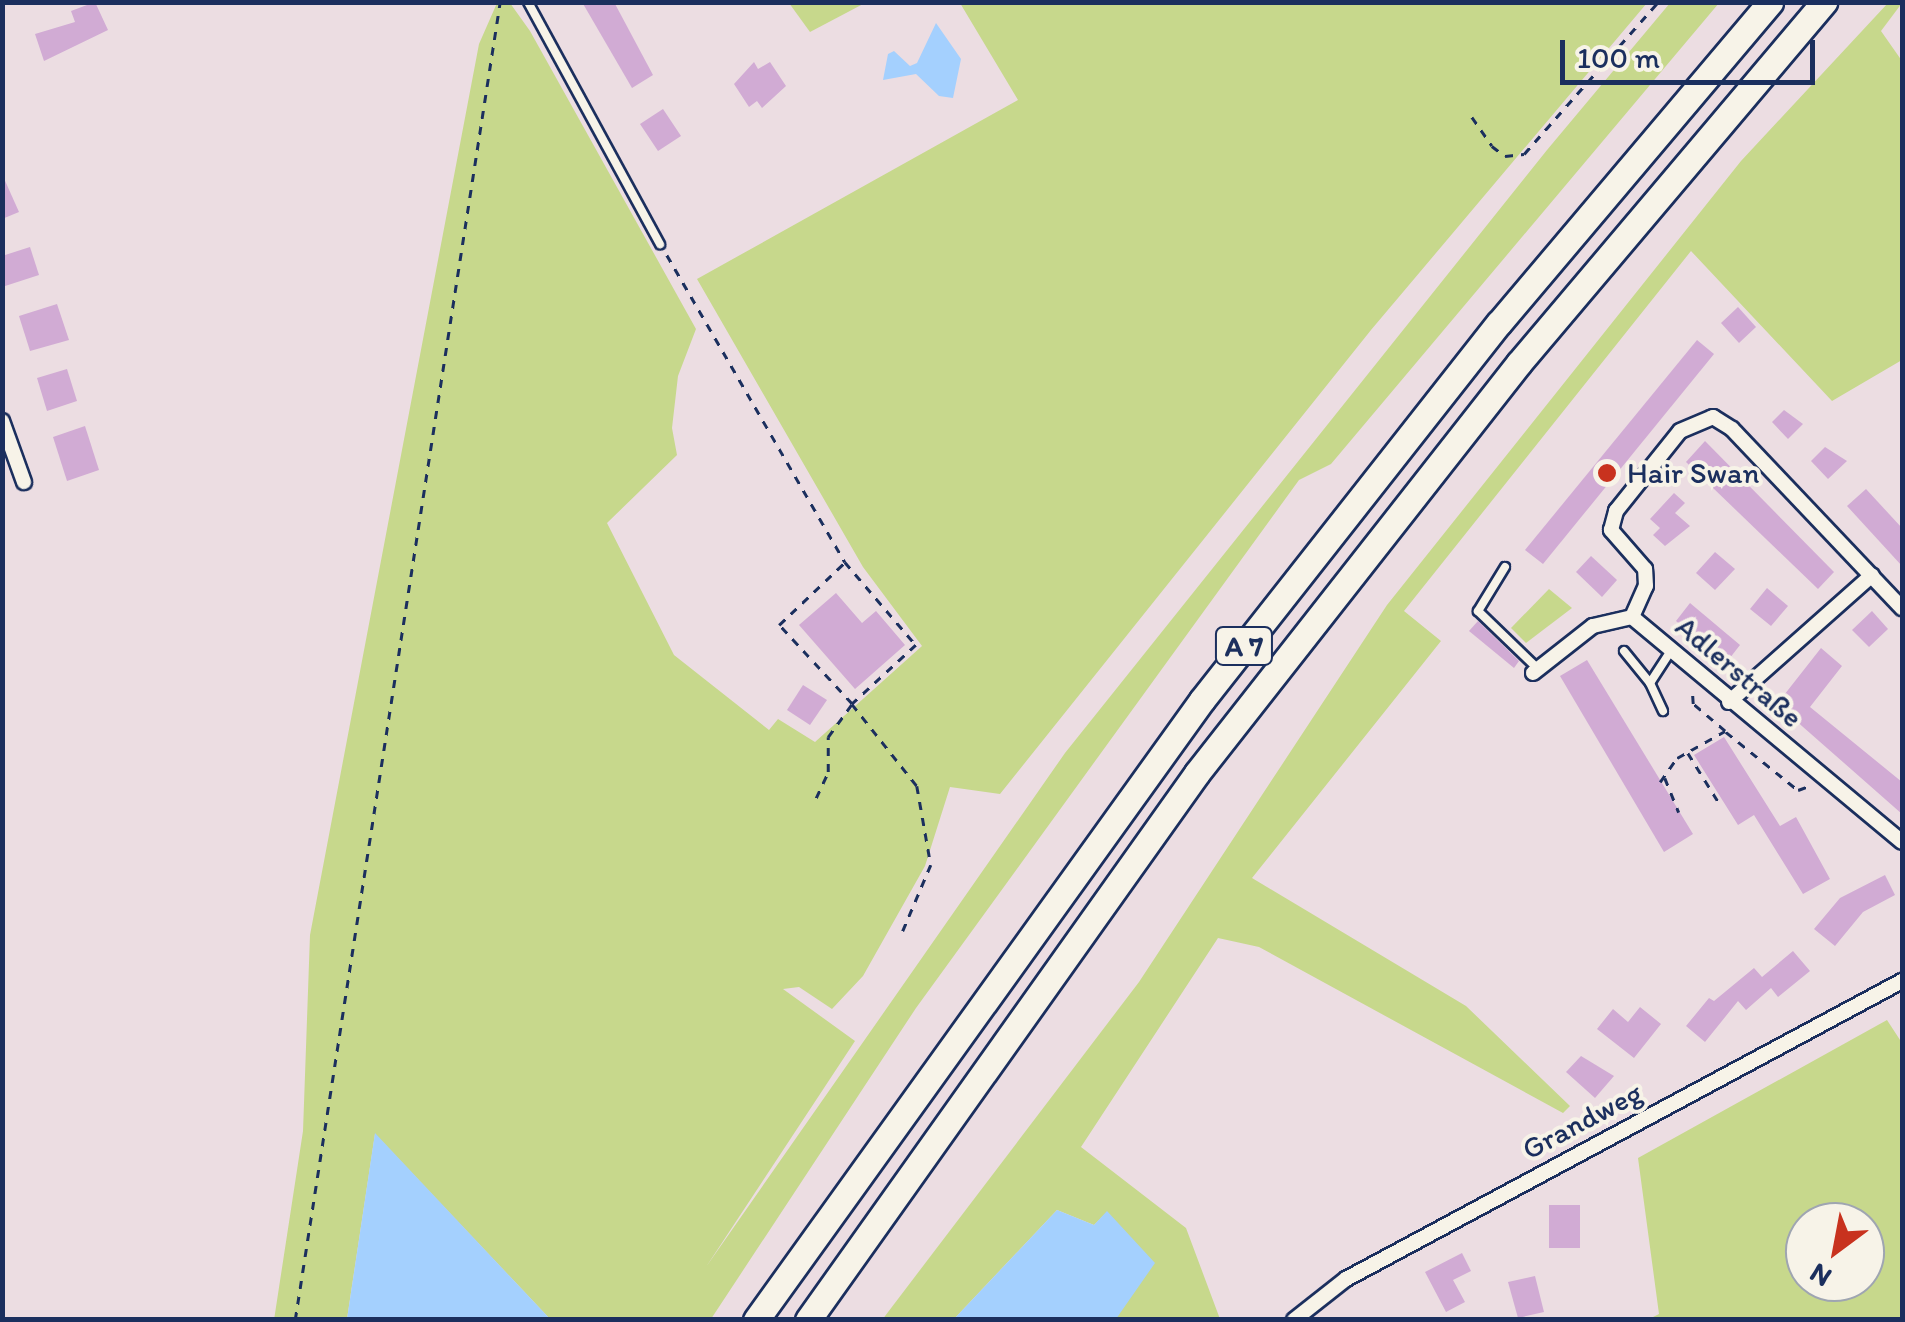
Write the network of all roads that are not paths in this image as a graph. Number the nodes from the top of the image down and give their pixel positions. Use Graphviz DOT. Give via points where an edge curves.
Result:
graph roads {
  1 [pos="528,2"];
  2 [pos="1770,2"];
  3 [pos="1824,2"];
  4 [pos="660,244"];
  5 [pos="2,421"];
  6 [pos="24,482"];
  7 [pos="1504,567"];
  8 [pos="1872,575"];
  9 [pos="1902,608"];
  10 [pos="1632,617"];
  11 [pos="1624,651"];
  12 [pos="1672,651"];
  13 [pos="1536,671"];
  14 [pos="1650,684"];
  15 [pos="1729,702"];
  16 [pos="1663,711"];
  17 [pos="1901,837"];
  18 [pos="1902,981"];
  19 [pos="756,1320"];
  20 [pos="808,1320"];
  21 [pos="1294,1320"];
  1 -- 4 [label="lane"];
  2 -- 19 [label="highway, A 7" via="1498,323 1202,700"];
  3 -- 20 [label="highway, A 7" via="1394,518 1186,788"];
  5 -- 6 [label="street"];
  7 -- 13 [label="lane" via="1478,610"];
  8 -- 9 [label="street"];
  8 -- 10 [label="street" via="1732,428 1713,417 1698,418 1680,431 1616,512 1611,530 1645,568 1646,586"];
  8 -- 15 [label="street"];
  10 -- 12 [label="street, Adlerstraße"];
  10 -- 13 [label="street, Adlerstraße" via="1593,626"];
  11 -- 14 [label="lane"];
  12 -- 14 [label="lane"];
  12 -- 15 [label="street, Adlerstraße"];
  14 -- 16 [label="lane"];
  15 -- 17 [label="street, Adlerstraße"];
  18 -- 21 [label="street, Grandweg" via="1346,1279"];
}
